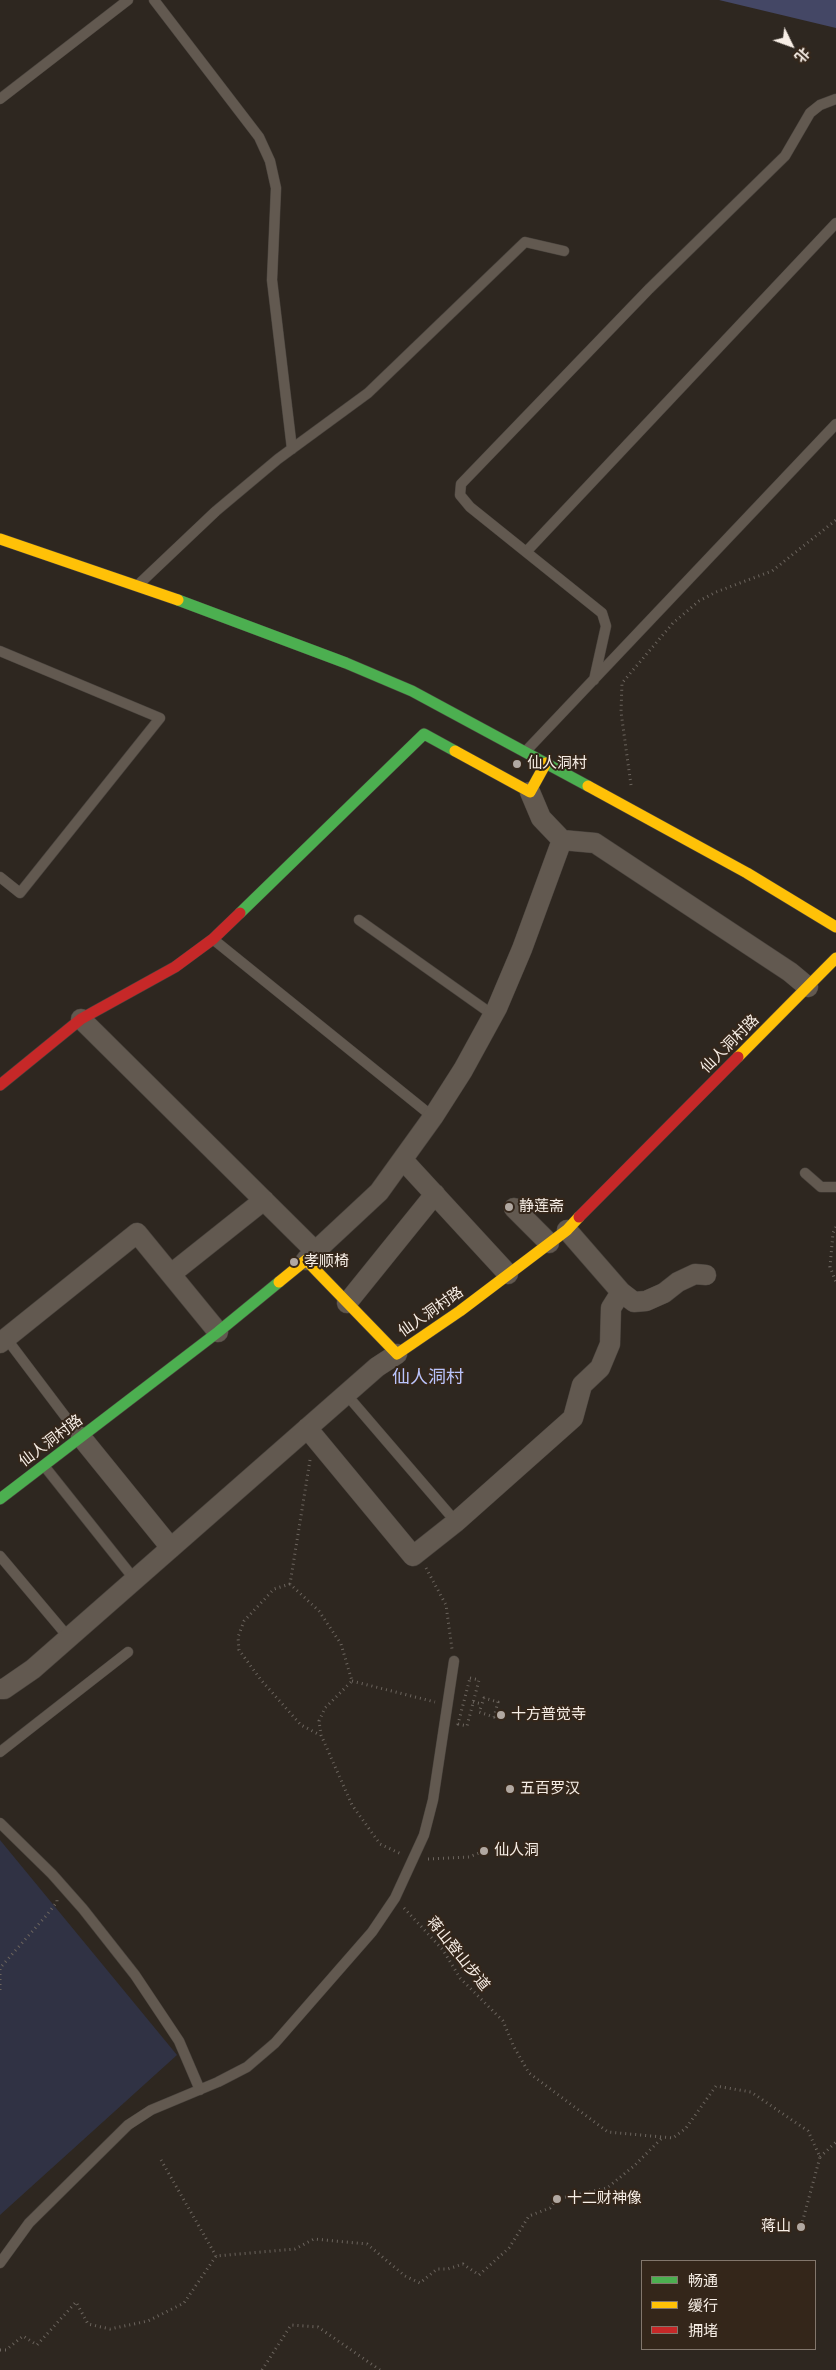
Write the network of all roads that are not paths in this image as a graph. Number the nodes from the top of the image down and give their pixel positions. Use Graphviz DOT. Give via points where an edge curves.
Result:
graph roads {
  1 [pos="128,0"];
  2 [pos="154,0"];
  3 [pos="0,99"];
  4 [pos="836,100"];
  5 [pos="836,223"];
  6 [pos="564,252"];
  7 [pos="836,424"];
  8 [pos="292,449"];
  9 [pos="0,539"];
  10 [pos="526,552"];
  11 [pos="138,585"];
  12 [pos="0,651"];
  13 [pos="594,680"];
  14 [pos="525,752"];
  15 [pos="546,763"];
  16 [pos="530,792"];
  17 [pos="562,840"];
  18 [pos="0,877"];
  19 [pos="359,920"];
  20 [pos="836,927"];
  21 [pos="213,939"];
  22 [pos="836,958"];
  23 [pos="808,987"];
  24 [pos="493,1015"];
  25 [pos="81,1019"];
  26 [pos="0,1085"];
  27 [pos="433,1118"];
  28 [pos="403,1160"];
  29 [pos="805,1173"];
  30 [pos="836,1187"];
  31 [pos="435,1194"];
  32 [pos="264,1200"];
  33 [pos="514,1208"];
  34 [pos="567,1230"];
  35 [pos="549,1243"];
  36 [pos="311,1256"];
  37 [pos="171,1274"];
  38 [pos="508,1274"];
  39 [pos="706,1275"];
  40 [pos="621,1292"];
  41 [pos="347,1303"];
  42 [pos="218,1332"];
  43 [pos="2,1338"];
  44 [pos="397,1354"];
  45 [pos="346,1394"];
  46 [pos="312,1434"];
  47 [pos="81,1437"];
  48 [pos="43,1466"];
  49 [pos="0,1499"];
  50 [pos="456,1522"];
  51 [pos="171,1548"];
  52 [pos="0,1556"];
  53 [pos="135,1580"];
  54 [pos="69,1638"];
  55 [pos="128,1652"];
  56 [pos="454,1661"];
  57 [pos="0,1689"];
  58 [pos="0,1752"];
  59 [pos="0,1823"];
  60 [pos="200,2090"];
  61 [pos="0,2263"];
  1 -- 3 [label="lane"];
  2 -- 8 [label="lane" via="259,137 270,161 276,188 272,280"];
  4 -- 10 [label="lane" via="820,105 810,113 785,156 649,289 461,484 460,496 470,507"];
  5 -- 10 [label="lane"];
  6 -- 8 [label="lane" via="524,242 368,393"];
  7 -- 13 [label="lane"];
  8 -- 11 [label="lane" via="216,511"];
  9 -- 11 [label="street"];
  10 -- 13 [label="lane" via="602,613 606,626"];
  11 -- 14 [label="street" via="412,691"];
  12 -- 18 [label="lane" via="160,718 20,893"];
  13 -- 14 [label="lane"];
  14 -- 15 [label="street"];
  15 -- 16 [label="street"];
  15 -- 20 [label="street" via="747,873"];
  16 -- 17 [label="street" via="541,818"];
  16 -- 21 [label="street" via="424,734"];
  17 -- 23 [label="street" via="595,843"];
  17 -- 24 [label="street" via="522,949"];
  19 -- 24 [label="lane"];
  21 -- 25 [label="street" via="175,968"];
  21 -- 27 [label="lane"];
  22 -- 23 [label="street, 仙人洞村路"];
  23 -- 34 [label="street, 仙人洞村路"];
  24 -- 27 [label="street"];
  25 -- 26 [label="street"];
  25 -- 32 [label="street"];
  27 -- 28 [label="street"];
  28 -- 31 [label="street"];
  28 -- 36 [label="street" via="379,1192"];
  29 -- 30 [label="lane" via="821,1187"];
  31 -- 38 [label="street"];
  31 -- 41 [label="street"];
  32 -- 36 [label="street"];
  32 -- 37 [label="street"];
  33 -- 35 [label="street"];
  34 -- 35 [label="street, 仙人洞村路"];
  34 -- 40 [label="street"];
  35 -- 38 [label="street, 仙人洞村路"];
  36 -- 41 [label="street, 仙人洞村路"];
  36 -- 42 [label="street, 仙人洞村路"];
  37 -- 42 [label="street"];
  37 -- 43 [label="street" via="137,1233"];
  38 -- 44 [label="street, 仙人洞村路"];
  39 -- 40 [label="street" via="695,1274 646,1301 634,1302"];
  40 -- 50 [label="street" via="611,1308 610,1344 600,1368 582,1385 573,1418"];
  41 -- 44 [label="street, 仙人洞村路"];
  42 -- 47 [label="street, 仙人洞村路"];
  43 -- 47 [label="lane"];
  44 -- 45 [label="street"];
  45 -- 46 [label="street"];
  45 -- 50 [label="lane"];
  46 -- 50 [label="street" via="413,1556"];
  46 -- 51 [label="street"];
  47 -- 48 [label="street, 仙人洞村路"];
  47 -- 51 [label="street"];
  48 -- 49 [label="street, 仙人洞村路"];
  48 -- 53 [label="lane"];
  51 -- 53 [label="street"];
  52 -- 54 [label="lane"];
  53 -- 54 [label="street"];
  54 -- 57 [label="street" via="33,1669 4,1690"];
  55 -- 58 [label="lane"];
  56 -- 60 [label="lane" via="433,1800 424,1835 395,1898 372,1932 275,2043 247,2067"];
  59 -- 60 [label="lane" via="83,1909 135,1976 179,2041"];
  60 -- 61 [label="lane" via="151,2110 128,2126 29,2223"];
}
